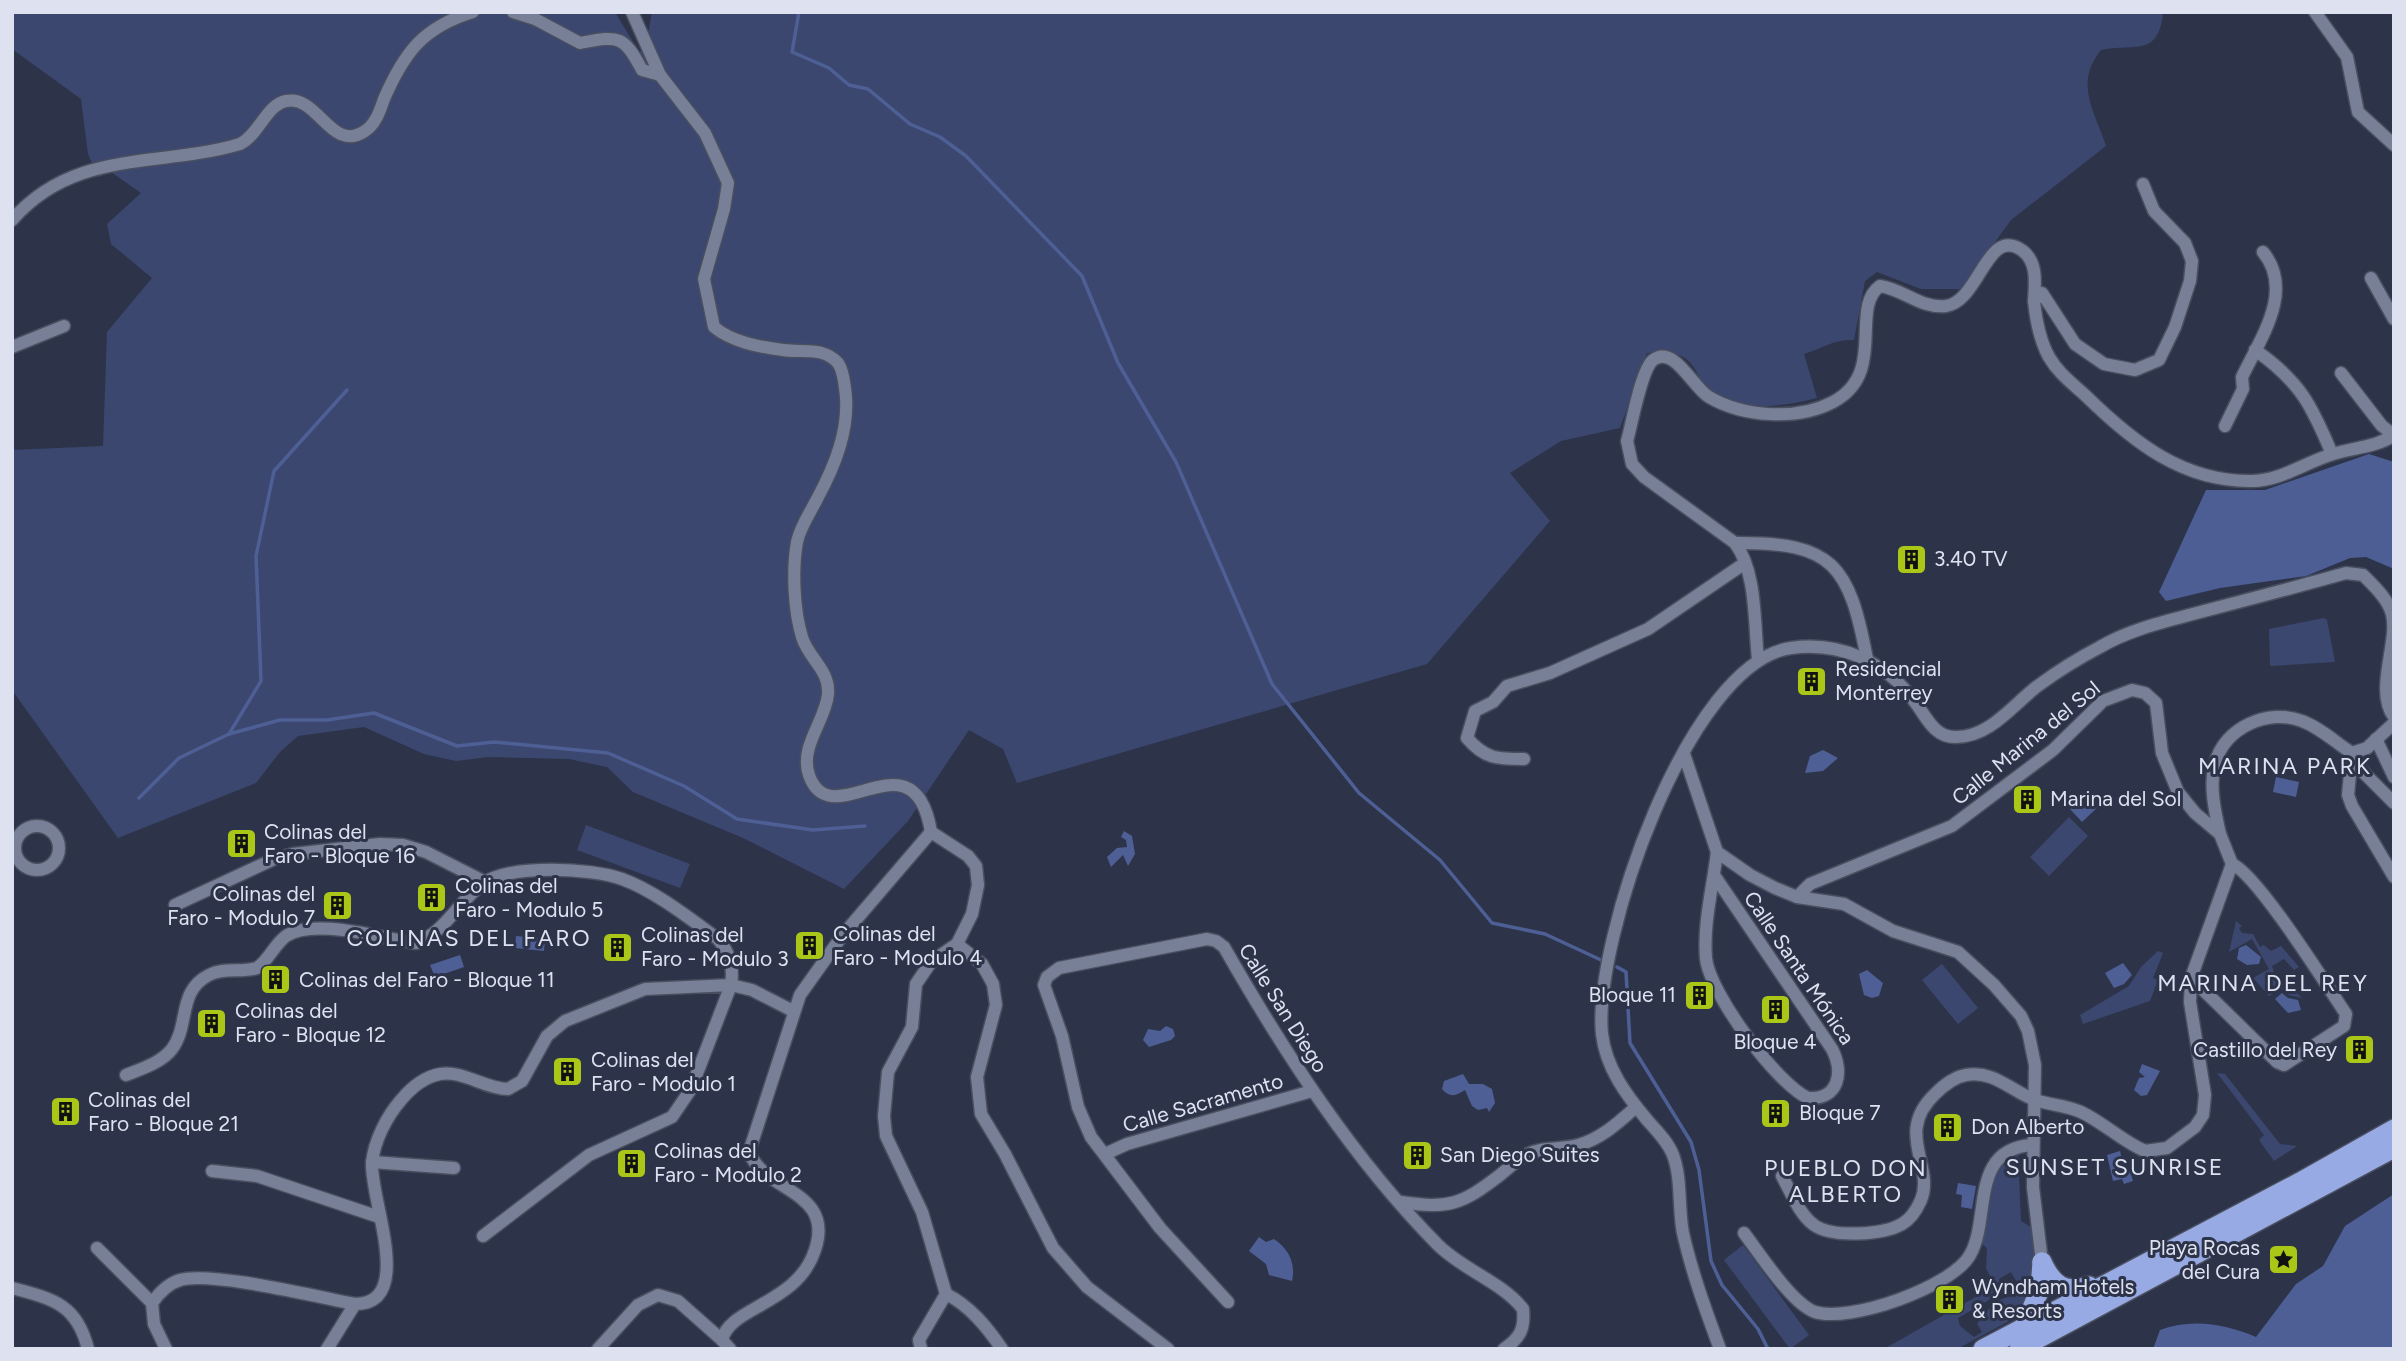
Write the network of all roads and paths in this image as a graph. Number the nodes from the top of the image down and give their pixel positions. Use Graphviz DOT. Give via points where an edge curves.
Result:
graph roads {
  1 [pos="473,12"];
  2 [pos="513,12"];
  3 [pos="632,12"];
  4 [pos="2315,12"];
  5 [pos="660,75"];
  6 [pos="2394,145"];
  7 [pos="2143,184"];
  8 [pos="12,220"];
  9 [pos="2263,252"];
  10 [pos="2371,278"];
  11 [pos="2034,301"];
  12 [pos="2394,318"];
  13 [pos="64,326"];
  14 [pos="12,347"];
  15 [pos="2255,350"];
  16 [pos="2340,373"];
  17 [pos="2225,426"];
  18 [pos="2394,435"];
  19 [pos="2332,454"];
  20 [pos="1735,544"];
  21 [pos="1745,563"];
  22 [pos="1758,659"];
  23 [pos="1867,659"];
  24 [pos="2394,717"];
  25 [pos="2394,723"];
  26 [pos="2376,739"];
  27 [pos="2352,753"];
  28 [pos="1684,754"];
  29 [pos="1524,759"];
  30 [pos="2394,777"];
  31 [pos="2394,803"];
  32 [pos="16,832"];
  33 [pos="931,832"];
  34 [pos="2220,834"];
  35 [pos="1717,852"];
  36 [pos="16,857"];
  37 [pos="2232,864"];
  38 [pos="12,874"];
  39 [pos="1714,875"];
  40 [pos="2394,877"];
  41 [pos="2250,881"];
  42 [pos="485,882"];
  43 [pos="2226,884"];
  44 [pos="1797,897"];
  45 [pos="175,905"];
  46 [pos="957,944"];
  47 [pos="2191,978"];
  48 [pos="731,985"];
  49 [pos="793,1011"];
  50 [pos="125,1076"];
  51 [pos="1312,1091"];
  52 [pos="2034,1100"];
  53 [pos="1636,1107"];
  54 [pos="2394,1129"];
  55 [pos="2032,1145"];
  56 [pos="2394,1148"];
  57 [pos="1105,1154"];
  58 [pos="372,1162"];
  59 [pos="454,1168"];
  60 [pos="212,1171"];
  61 [pos="1782,1176"];
  62 [pos="1401,1202"];
  63 [pos="379,1217"];
  64 [pos="1744,1233"];
  65 [pos="483,1236"];
  66 [pos="97,1248"];
  67 [pos="2042,1262"];
  68 [pos="2117,1277"];
  69 [pos="12,1288"];
  70 [pos="946,1294"];
  71 [pos="1228,1302"];
  72 [pos="152,1303"];
  73 [pos="355,1304"];
  74 [pos="2024,1327"];
  75 [pos="726,1344"];
  76 [pos="88,1349"];
  77 [pos="166,1349"];
  78 [pos="327,1349"];
  79 [pos="598,1349"];
  80 [pos="921,1349"];
  81 [pos="1002,1349"];
  82 [pos="1168,1349"];
  83 [pos="1503,1349"];
  84 [pos="1720,1349"];
  85 [pos="1983,1349"];
  86 [pos="2019,1349"];
  1 -- 8 [label="street" via="413,46 371,125 359,134 336,133 303,103 287,100 240,144 68,177 35,197"];
  2 -- 5 [label="street" via="580,43 605,36 621,40 642,70"];
  3 -- 5 [label="street"];
  4 -- 6 [label="street" via="2347,57 2358,112"];
  5 -- 33 [label="street" via="705,133 728,183 704,279 714,327 725,336 756,345 825,354 838,363 844,377 847,400 839,450 797,543 803,639 828,682 828,696 807,761 808,773 822,792 835,796 862,794 894,783 928,809"];
  7 -- 11 [label="street" via="2154,211 2185,243 2192,261 2182,304 2159,359 2135,370 2104,365 2064,331 2046,295 2038,294"];
  9 -- 15 [label="street" via="2275,272 2276,299"];
  10 -- 12 [label="street"];
  11 -- 19 [label="street" via="2044,346 2058,369 2094,405 2161,458 2208,476 2254,481"];
  11 -- 20 [label="street" via="2033,265 2021,249 2010,245 1994,252 1956,303 1932,305 1880,286 1869,300 1864,361 1854,386 1830,404 1793,412 1760,414 1722,403 1697,388 1677,362 1667,357 1653,360 1647,366 1627,441 1632,464"];
  13 -- 14 [label="street"];
  15 -- 17 [label="street" via="2242,377 2243,390"];
  15 -- 19 [label="street" via="2301,390"];
  16 -- 18 [label="street"];
  18 -- 19 [label="street"];
  20 -- 21 [label="street"];
  20 -- 23 [label="street" via="1782,543 1811,550 1837,571 1857,607"];
  21 -- 22 [label="street"];
  21 -- 29 [label="street" via="1648,629 1550,673 1507,686 1493,702 1475,710 1467,738 1478,750 1491,759"];
  22 -- 23 [label="street" via="1787,648 1811,647 1839,648"];
  22 -- 28 [label="street" via="1719,700"];
  23 -- 24 [label="street" via="1914,699 1930,724 1944,735 1958,738 1993,725 2038,686 2103,645 2167,621 2346,573 2363,575 2380,592 2392,615 2386,690 2387,708"];
  25 -- 26 [label="street"];
  26 -- 27 [label="street"];
  26 -- 30 [label="street"];
  27 -- 31 [label="street" via="2357,766"];
  27 -- 34 [label="street" via="2301,721 2271,716 2251,722 2230,740 2215,762 2214,810"];
  27 -- 40 [label="street" via="2348,795"];
  28 -- 35 [label="street"];
  28 -- 53 [label="street" via="1641,841 1610,954 1602,1031 1613,1074"];
  32 -- 36 [label="street"];
  32 -- 36 [label="street" via="40,825 52,832 59,844 57,858 47,868 33,870"];
  33 -- 46 [label="street" via="976,866 976,899"];
  33 -- 49 [label="street" via="842,936"];
  34 -- 37 [label="street, Calle Marina del Sol"];
  34 -- 44 [label="street, Calle Marina del Sol" via="2178,792 2162,753 2156,704 2145,693 2125,691 2103,701 2053,750 1962,820 1922,841 1810,884"];
  35 -- 39 [label="street, Calle Santa Mónica"];
  35 -- 44 [label="street" via="1750,875"];
  36 -- 38 [label="street"];
  37 -- 41 [label="street"];
  37 -- 43 [label="street"];
  39 -- 39 [label="street, Calle Santa Mónica" via="1706,946 1713,977 1738,1022 1785,1084 1808,1098 1827,1096 1839,1071 1832,1049"];
  41 -- 43 [label="street" via="2239,886"];
  41 -- 47 [label="street" via="2346,1014 2344,1026 2284,1065"];
  42 -- 45 [label="street" via="426,852 380,844 274,859"];
  42 -- 48 [label="street" via="536,870 623,880 718,939 730,961"];
  42 -- 50 [label="street" via="431,935 416,943 301,929 279,942 257,968 213,973 188,994 171,1051"];
  43 -- 47 [label="street"];
  44 -- 52 [label="street" via="1843,904 1970,961 2026,1024 2035,1065"];
  46 -- 70 [label="street" via="931,962 916,984 912,1027 888,1072 884,1116 886,1136 922,1212"];
  46 -- 82 [label="street" via="982,964 993,984 993,1023 977,1077 981,1114 1053,1248 1087,1287"];
  47 -- 52 [label="street" via="2190,1002 2205,1096 2203,1115 2187,1134 2167,1148 2145,1151 2081,1112"];
  48 -- 49 [label="street" via="752,990"];
  48 -- 58 [label="street" via="645,989 565,1021 547,1036 522,1081 508,1089 455,1074 433,1075 394,1107"];
  48 -- 65 [label="street" via="691,1089 672,1117 589,1155"];
  49 -- 75 [label="street" via="749,1152 759,1168 805,1201 818,1222 819,1239 796,1283 730,1323"];
  51 -- 57 [label="street, Calle Sacramento"];
  51 -- 57 [label="street, Calle San Diego" via="1224,947 1216,941 1059,968 1046,977 1044,985 1062,1036 1077,1107 1091,1138"];
  51 -- 62 [label="street, Calle San Diego"];
  52 -- 55 [label="street"];
  52 -- 61 [label="street" via="1982,1074 1965,1075 1940,1089 1923,1108 1917,1125 1925,1191 1913,1215 1893,1229 1856,1234 1821,1230 1801,1211"];
  53 -- 62 [label="street" via="1609,1130 1579,1145 1526,1155 1452,1204 1437,1207"];
  53 -- 84 [label="street" via="1674,1157 1682,1230"];
  54 -- 68 [label="highway"];
  55 -- 64 [label="street" via="2013,1150 1991,1169 1976,1243 1965,1263 1926,1287 1886,1303 1830,1314 1814,1311 1792,1293"];
  55 -- 67 [label="street"];
  56 -- 86 [label="highway"];
  57 -- 71 [label="street, Calle San Diego" via="1160,1228"];
  58 -- 59 [label="street"];
  58 -- 63 [label="street"];
  60 -- 63 [label="street" via="257,1176"];
  62 -- 83 [label="street, Calle San Diego" via="1451,1257 1514,1297 1523,1309 1522,1332"];
  63 -- 73 [label="street" via="389,1274 374,1298"];
  66 -- 72 [label="street"];
  67 -- 68 [label="highway" via="2065,1289 2078,1290"];
  67 -- 74 [label="highway" via="2040,1289"];
  68 -- 74 [label="highway"];
  69 -- 76 [label="street" via="67,1309 83,1330"];
  70 -- 80 [label="street" via="919,1340"];
  70 -- 81 [label="street" via="960,1301"];
  72 -- 73 [label="street" via="168,1285 195,1278"];
  72 -- 77 [label="street"];
  73 -- 78 [label="street"];
  74 -- 85 [label="highway"];
  75 -- 79 [label="street" via="678,1301 657,1295 638,1305"];
}
